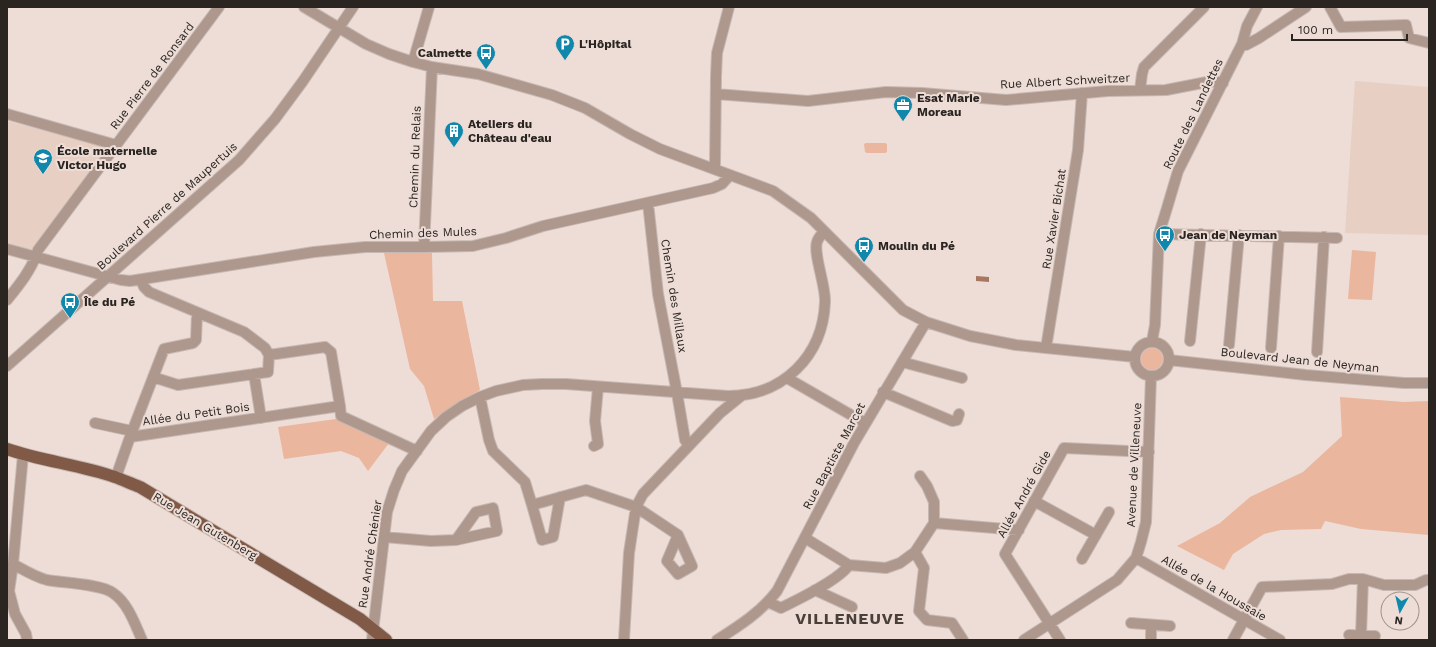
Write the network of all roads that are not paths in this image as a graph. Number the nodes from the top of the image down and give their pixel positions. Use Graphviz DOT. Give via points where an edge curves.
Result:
graph roads {
  1 [pos="219,7"];
  2 [pos="304,7"];
  3 [pos="353,7"];
  4 [pos="429,7"];
  5 [pos="730,7"];
  6 [pos="1204,7"];
  7 [pos="1256,7"];
  8 [pos="1306,7"];
  9 [pos="1330,7"];
  10 [pos="339,28"];
  11 [pos="1429,43"];
  12 [pos="1242,44"];
  13 [pos="414,62"];
  14 [pos="432,67"];
  15 [pos="1223,83"];
  16 [pos="1140,90"];
  17 [pos="716,94"];
  18 [pos="1082,94"];
  19 [pos="7,114"];
  20 [pos="116,145"];
  21 [pos="714,169"];
  22 [pos="730,175"];
  23 [pos="648,203"];
  24 [pos="824,232"];
  25 [pos="1159,234"];
  26 [pos="1201,234"];
  27 [pos="1239,235"];
  28 [pos="1279,236"];
  29 [pos="1324,237"];
  30 [pos="1337,238"];
  31 [pos="424,247"];
  32 [pos="7,249"];
  33 [pos="36,257"];
  34 [pos="107,277"];
  35 [pos="141,280"];
  36 [pos="7,300"];
  37 [pos="197,313"];
  38 [pos="926,322"];
  39 [pos="1190,341"];
  40 [pos="1152,342"];
  41 [pos="1229,344"];
  42 [pos="1046,348"];
  43 [pos="1271,348"];
  44 [pos="1317,352"];
  45 [pos="269,355"];
  46 [pos="1134,357"];
  47 [pos="1169,360"];
  48 [pos="902,362"];
  49 [pos="7,366"];
  50 [pos="254,374"];
  51 [pos="1151,376"];
  52 [pos="153,377"];
  53 [pos="787,378"];
  54 [pos="962,378"];
  55 [pos="1429,383"];
  56 [pos="598,387"];
  57 [pos="883,392"];
  58 [pos="677,393"];
  59 [pos="718,396"];
  60 [pos="741,396"];
  61 [pos="480,397"];
  62 [pos="340,406"];
  63 [pos="720,413"];
  64 [pos="959,414"];
  65 [pos="261,418"];
  66 [pos="95,423"];
  67 [pos="865,423"];
  68 [pos="131,434"];
  69 [pos="594,446"];
  70 [pos="689,446"];
  71 [pos="7,449"];
  72 [pos="417,451"];
  73 [pos="1149,452"];
  74 [pos="23,454"];
  75 [pos="920,476"];
  76 [pos="116,477"];
  77 [pos="560,497"];
  78 [pos="1034,501"];
  79 [pos="532,505"];
  80 [pos="636,507"];
  81 [pos="1109,512"];
  82 [pos="934,523"];
  83 [pos="1019,530"];
  84 [pos="678,535"];
  85 [pos="1096,535"];
  86 [pos="384,537"];
  87 [pos="806,538"];
  88 [pos="456,540"];
  89 [pos="915,552"];
  90 [pos="1136,558"];
  91 [pos="1082,559"];
  92 [pos="13,564"];
  93 [pos="850,565"];
  94 [pos="1363,579"];
  95 [pos="1429,580"];
  96 [pos="816,590"];
  97 [pos="768,602"];
  98 [pos="852,607"];
  99 [pos="1243,620"];
  100 [pos="1131,623"];
  101 [pos="1050,624"];
  102 [pos="1151,624"];
  103 [pos="1170,626"];
  104 [pos="373,634"];
  105 [pos="1349,635"];
  106 [pos="1361,635"];
  107 [pos="1375,636"];
  108 [pos="27,640"];
  109 [pos="142,640"];
  110 [pos="386,640"];
  111 [pos="624,640"];
  112 [pos="717,640"];
  113 [pos="964,640"];
  114 [pos="1024,640"];
  115 [pos="1060,640"];
  116 [pos="1150,640"];
  117 [pos="1232,640"];
  118 [pos="1280,640"];
  1 -- 20 [label="street, Rue Pierre de Ronsard"];
  2 -- 10 [label="street"];
  3 -- 10 [label="street, Boulevard Pierre de Maupertuis"];
  4 -- 13 [label="street"];
  5 -- 17 [label="street" via="717,53"];
  6 -- 16 [label="street" via="1144,67"];
  7 -- 12 [label="street, Route des Landettes"];
  8 -- 12 [label="street" via="1259,38 1246,45"];
  9 -- 11 [label="street" via="1341,27 1406,25 1409,38"];
  10 -- 13 [label="street" via="366,44"];
  10 -- 34 [label="street, Boulevard Pierre de Maupertuis" via="275,119 240,160"];
  12 -- 15 [label="street, Route des Landettes"];
  13 -- 14 [label="street"];
  14 -- 21 [label="street" via="478,74 552,95 585,108 660,149"];
  14 -- 31 [label="street, Chemin du Relais"];
  15 -- 16 [label="street, Rue Albert Schweitzer" via="1207,82 1166,90"];
  15 -- 25 [label="street, Route des Landettes" via="1178,171"];
  16 -- 18 [label="street, Rue Albert Schweitzer"];
  17 -- 18 [label="street, Rue Albert Schweitzer" via="808,101 886,92 1006,100"];
  17 -- 21 [label="street"];
  18 -- 42 [label="street, Rue Xavier Bichat" via="1078,150"];
  19 -- 20 [label="street"];
  20 -- 33 [label="street, Rue Pierre de Ronsard" via="38,250"];
  21 -- 22 [label="street"];
  22 -- 23 [label="street, Chemin des Mules" via="722,184 713,188"];
  22 -- 24 [label="street" via="773,191 803,211"];
  23 -- 31 [label="street, Chemin des Mules" via="543,226 473,246"];
  23 -- 58 [label="street, Chemin des Millaux" via="658,294"];
  24 -- 38 [label="street" via="903,310"];
  24 -- 53 [label="street" via="817,241 816,251 825,301 820,331 812,351"];
  25 -- 26 [label="street"];
  25 -- 40 [label="street, Route des Landettes"];
  26 -- 27 [label="street"];
  26 -- 39 [label="street"];
  27 -- 28 [label="street"];
  27 -- 41 [label="street"];
  28 -- 29 [label="street"];
  28 -- 43 [label="street"];
  29 -- 30 [label="street"];
  29 -- 44 [label="street"];
  31 -- 35 [label="street, Chemin des Mules" via="314,252"];
  32 -- 33 [label="street, Chemin des Mules"];
  33 -- 34 [label="street, Chemin des Mules"];
  33 -- 36 [label="street, Rue Pierre de Ronsard" via="25,278"];
  34 -- 35 [label="street, Chemin des Mules"];
  34 -- 49 [label="street, Boulevard Pierre de Maupertuis"];
  35 -- 37 [label="street" via="149,292"];
  37 -- 45 [label="street" via="244,332 265,348"];
  37 -- 52 [label="street" via="196,340 193,343 164,348"];
  38 -- 42 [label="street" via="970,336"];
  38 -- 48 [label="street, Rue Baptiste Marcet"];
  40 -- 46 [label="street" via="1142,344"];
  40 -- 47 [label="street" via="1158,342 1166,349"];
  42 -- 46 [label="street"];
  45 -- 50 [label="street" via="268,372"];
  45 -- 62 [label="street" via="325,347 331,352"];
  46 -- 51 [label="street" via="1137,368"];
  47 -- 51 [label="street" via="1165,370"];
  47 -- 55 [label="street, Boulevard Jean de Neyman" via="1306,375"];
  48 -- 54 [label="street"];
  48 -- 57 [label="street, Rue Baptiste Marcet"];
  50 -- 52 [label="street" via="178,385"];
  50 -- 65 [label="street"];
  51 -- 73 [label="street, Avenue de Villeneuve"];
  52 -- 68 [label="street"];
  53 -- 60 [label="street" via="758,392"];
  53 -- 67 [label="street"];
  56 -- 58 [label="street, Rue André Chénier"];
  56 -- 61 [label="street, Rue André Chénier" via="523,385"];
  56 -- 69 [label="street" via="595,421 598,444"];
  57 -- 64 [label="street" via="952,421 957,420"];
  57 -- 67 [label="street, Rue Baptiste Marcet"];
  58 -- 59 [label="street, Rue André Chénier"];
  58 -- 70 [label="street, Chemin des Millaux" via="685,440"];
  59 -- 60 [label="street, Rue André Chénier"];
  59 -- 63 [label="street" via="721,401"];
  60 -- 63 [label="street"];
  61 -- 72 [label="street, Rue André Chénier" via="446,417 431,431"];
  61 -- 79 [label="street" via="492,451 525,482"];
  62 -- 65 [label="street, Allée du Petit Bois"];
  62 -- 72 [label="street" via="341,416"];
  63 -- 70 [label="street"];
  65 -- 68 [label="street, Allée du Petit Bois"];
  66 -- 68 [label="street"];
  67 -- 87 [label="street, Rue Baptiste Marcet"];
  68 -- 76 [label="street, Allée du Petit Bois"];
  70 -- 80 [label="street" via="643,494"];
  71 -- 74 [label="main road, Rue Jean Gutenberg"];
  72 -- 86 [label="street, Rue André Chénier" via="402,471 394,490 387,512"];
  73 -- 78 [label="street, Allée André Gide" via="1064,448"];
  73 -- 90 [label="street, Avenue de Villeneuve" via="1146,522"];
  74 -- 76 [label="main road, Rue Jean Gutenberg"];
  74 -- 92 [label="street"];
  75 -- 82 [label="street" via="934,502"];
  76 -- 104 [label="main road, Rue Jean Gutenberg" via="140,487 206,525 360,619"];
  77 -- 79 [label="street"];
  77 -- 79 [label="street" via="553,538 542,540"];
  77 -- 80 [label="street" via="586,490"];
  78 -- 83 [label="street, Allée André Gide"];
  78 -- 85 [label="street"];
  80 -- 84 [label="street"];
  80 -- 111 [label="street" via="628,567"];
  81 -- 85 [label="street"];
  82 -- 83 [label="street"];
  82 -- 89 [label="street"];
  83 -- 101 [label="street, Allée André Gide" via="1005,554"];
  85 -- 91 [label="street"];
  86 -- 88 [label="street" via="431,541"];
  86 -- 104 [label="street, Rue André Chénier"];
  87 -- 93 [label="street"];
  87 -- 97 [label="street, Rue Baptiste Marcet" via="777,591"];
  89 -- 93 [label="street" via="900,563 886,568"];
  89 -- 113 [label="street" via="924,568 919,611 927,620 952,623"];
  90 -- 99 [label="street, Allée de la Houssaie"];
  90 -- 101 [label="street, Avenue de Villeneuve" via="1117,580"];
  92 -- 108 [label="street" via="9,591 15,614"];
  92 -- 109 [label="street" via="45,580 81,584 113,592 126,605"];
  93 -- 96 [label="street" via="846,571"];
  94 -- 95 [label="street" via="1384,585 1415,585"];
  94 -- 99 [label="street" via="1349,579 1332,584 1262,587"];
  94 -- 106 [label="street"];
  96 -- 97 [label="street" via="781,608"];
  96 -- 98 [label="street"];
  97 -- 112 [label="street, Rue Baptiste Marcet"];
  99 -- 117 [label="street"];
  99 -- 118 [label="street, Allée de la Houssaie"];
  100 -- 102 [label="street"];
  101 -- 114 [label="street, Avenue de Villeneuve"];
  101 -- 115 [label="street"];
  102 -- 103 [label="street"];
  102 -- 116 [label="street"];
  104 -- 110 [label="main road, Rue Jean Gutenberg"];
  105 -- 106 [label="street"];
  106 -- 107 [label="street"];
}
